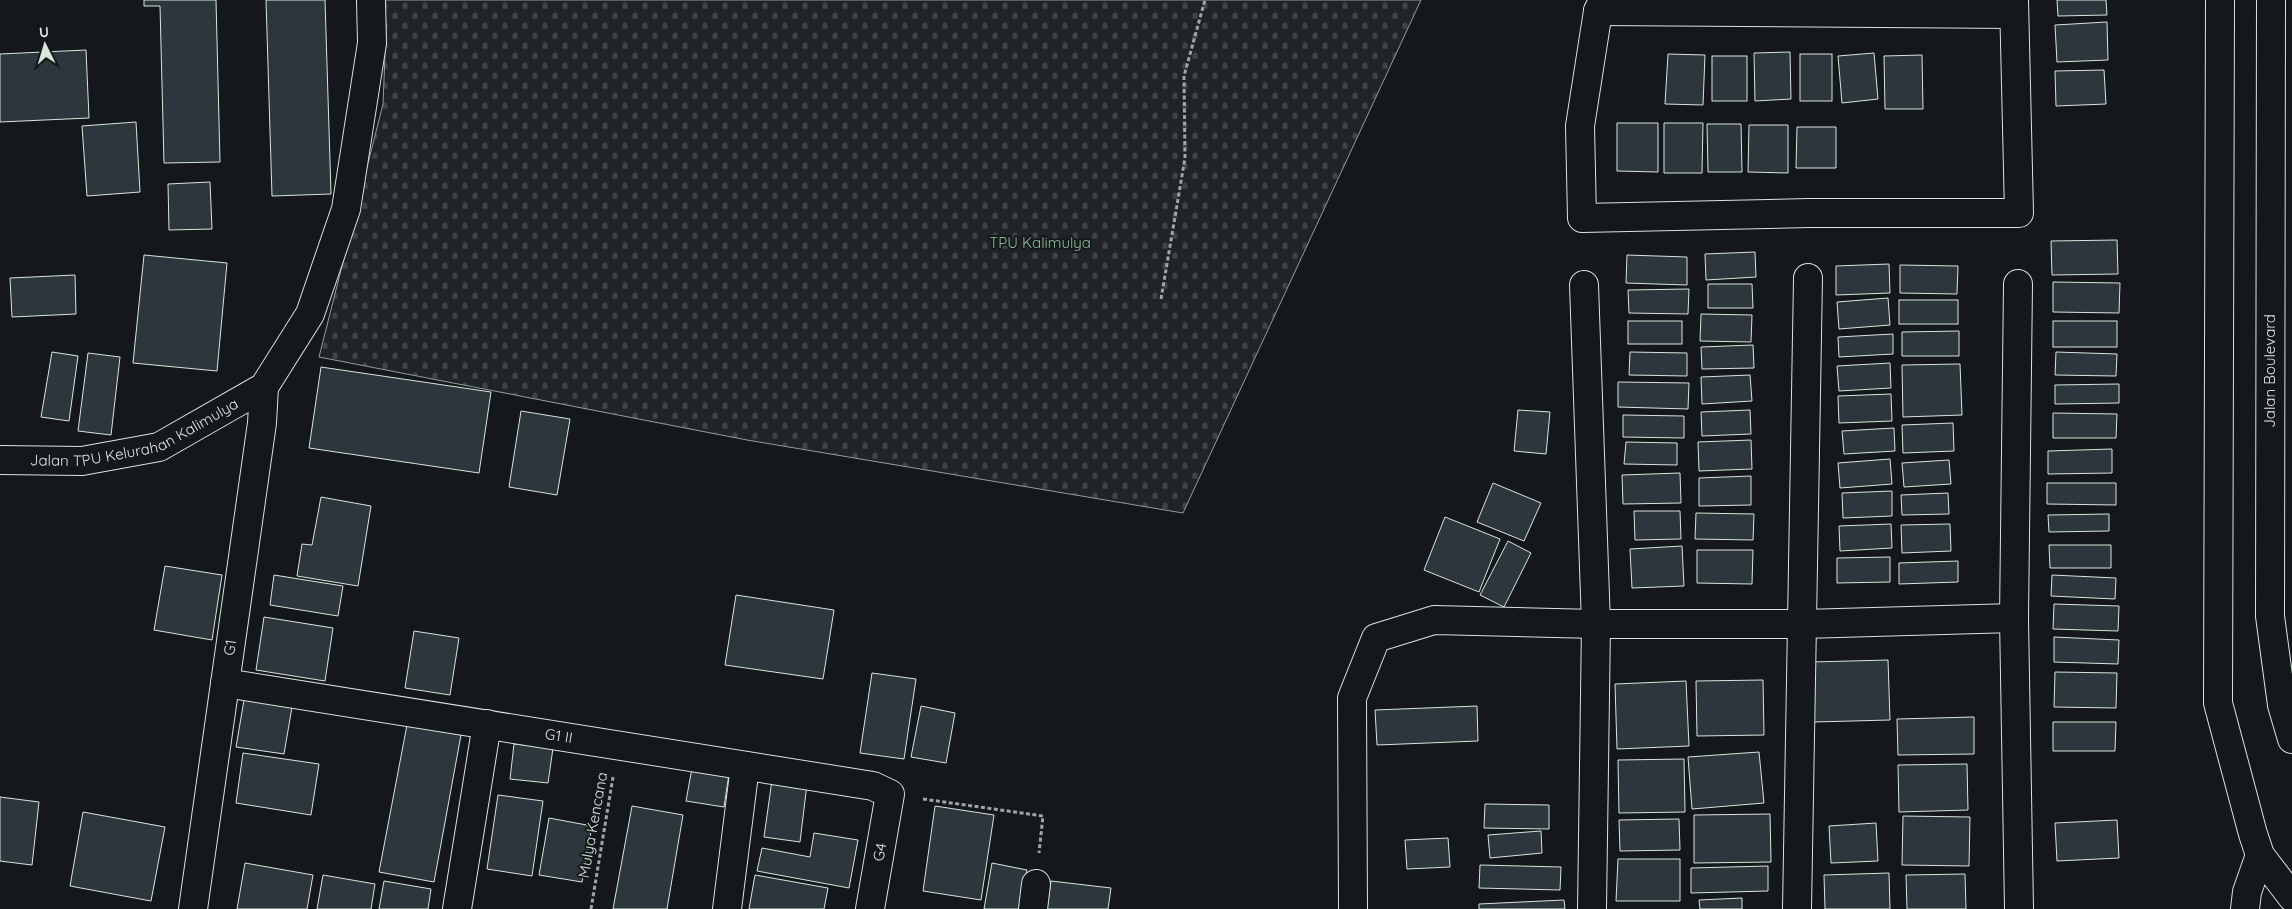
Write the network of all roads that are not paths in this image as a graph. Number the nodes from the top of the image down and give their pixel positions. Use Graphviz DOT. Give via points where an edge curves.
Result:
graph roads {
  1 [pos="371,0"];
  2 [pos="2220,0"];
  3 [pos="2271,0"];
  4 [pos="1600,5"];
  5 [pos="2014,7"];
  6 [pos="1808,278"];
  7 [pos="2018,284"];
  8 [pos="1584,285"];
  9 [pos="264,387"];
  10 [pos="0,460"];
  11 [pos="2014,618"];
  12 [pos="1596,624"];
  13 [pos="1803,624"];
  14 [pos="225,683"];
  15 [pos="487,724"];
  16 [pos="2292,739"];
  17 [pos="745,766"];
  18 [pos="890,794"];
  19 [pos="2260,855"];
  20 [pos="2292,897"];
  21 [pos="194,909"];
  22 [pos="458,909"];
  23 [pos="726,909"];
  24 [pos="870,909"];
  25 [pos="1353,909"];
  26 [pos="1592,909"];
  27 [pos="1797,909"];
  28 [pos="2019,909"];
  29 [pos="2245,909"];
  1 -- 9 [label="street" via="372,43 346,209 310,314"];
  2 -- 19 [label="street" via="2218,703"];
  3 -- 16 [label="street, Jalan Boulevard" via="2270,616 2282,705"];
  4 -- 5 [label="street"];
  4 -- 5 [label="street" via="1580,126 1582,218 1809,213 2018,214"];
  6 -- 13 [label="street"];
  7 -- 11 [label="street"];
  8 -- 12 [label="street"];
  9 -- 10 [label="street, Jalan TPU Kelurahan Kalimulya" via="159,447 82,461"];
  9 -- 14 [label="street, G1" via="262,424"];
  11 -- 13 [label="street"];
  11 -- 28 [label="street"];
  12 -- 13 [label="street"];
  12 -- 25 [label="street" via="1434,620 1376,638 1352,698"];
  12 -- 26 [label="street"];
  13 -- 27 [label="street"];
  14 -- 15 [label="street, G1 II"];
  14 -- 21 [label="street, G1"];
  15 -- 17 [label="street, G1 II"];
  15 -- 22 [label="street"];
  17 -- 18 [label="street, G1 II" via="873,786"];
  17 -- 23 [label="street"];
  18 -- 24 [label="street, G4"];
  19 -- 20 [label="street"];
  19 -- 29 [label="street" via="2247,892"];
}
